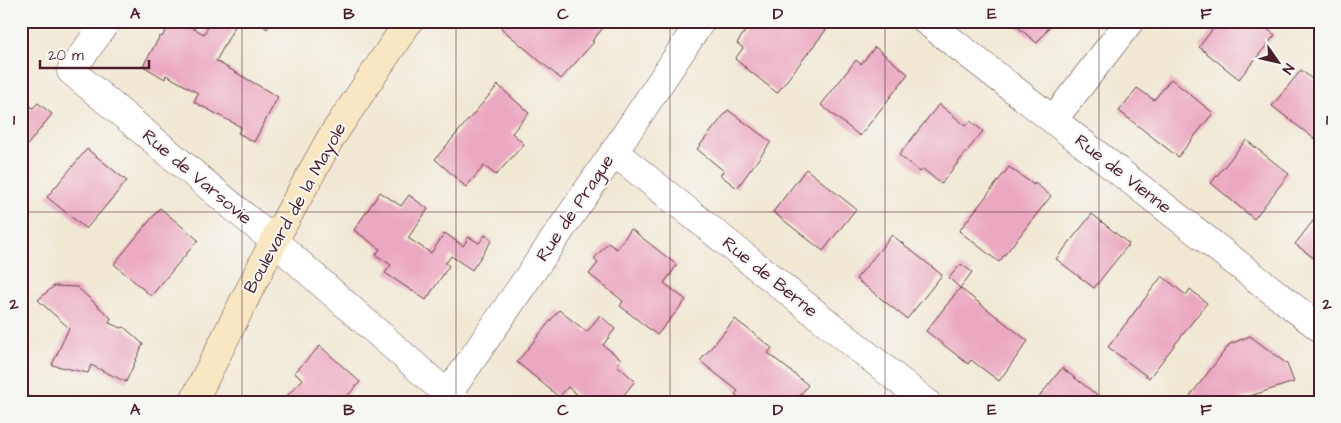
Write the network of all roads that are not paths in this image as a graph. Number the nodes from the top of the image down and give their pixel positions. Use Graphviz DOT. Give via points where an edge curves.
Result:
graph roads {
  1 [pos="107,21"];
  2 [pos="409,21"];
  3 [pos="702,21"];
  4 [pos="926,21"];
  5 [pos="1130,21"];
  6 [pos="1053,120"];
  7 [pos="614,152"];
  8 [pos="274,241"];
  9 [pos="1320,328"];
  10 [pos="452,398"];
  11 [pos="193,402"];
  12 [pos="926,402"];
  1 -- 8 [label="street, Rue de Varsovie" via="71,71"];
  2 -- 8 [label="main road, Boulevard de la Mayole" via="330,139"];
  3 -- 7 [label="street, Rue de Prague"];
  4 -- 6 [label="street, Rue de Vienne"];
  5 -- 6 [label="street"];
  6 -- 9 [label="street, Rue de Vienne"];
  7 -- 10 [label="street, Rue de Prague"];
  7 -- 12 [label="street, Rue de Berne"];
  8 -- 10 [label="street, Rue de Varsovie"];
  8 -- 11 [label="main road, Boulevard de la Mayole"];
}
